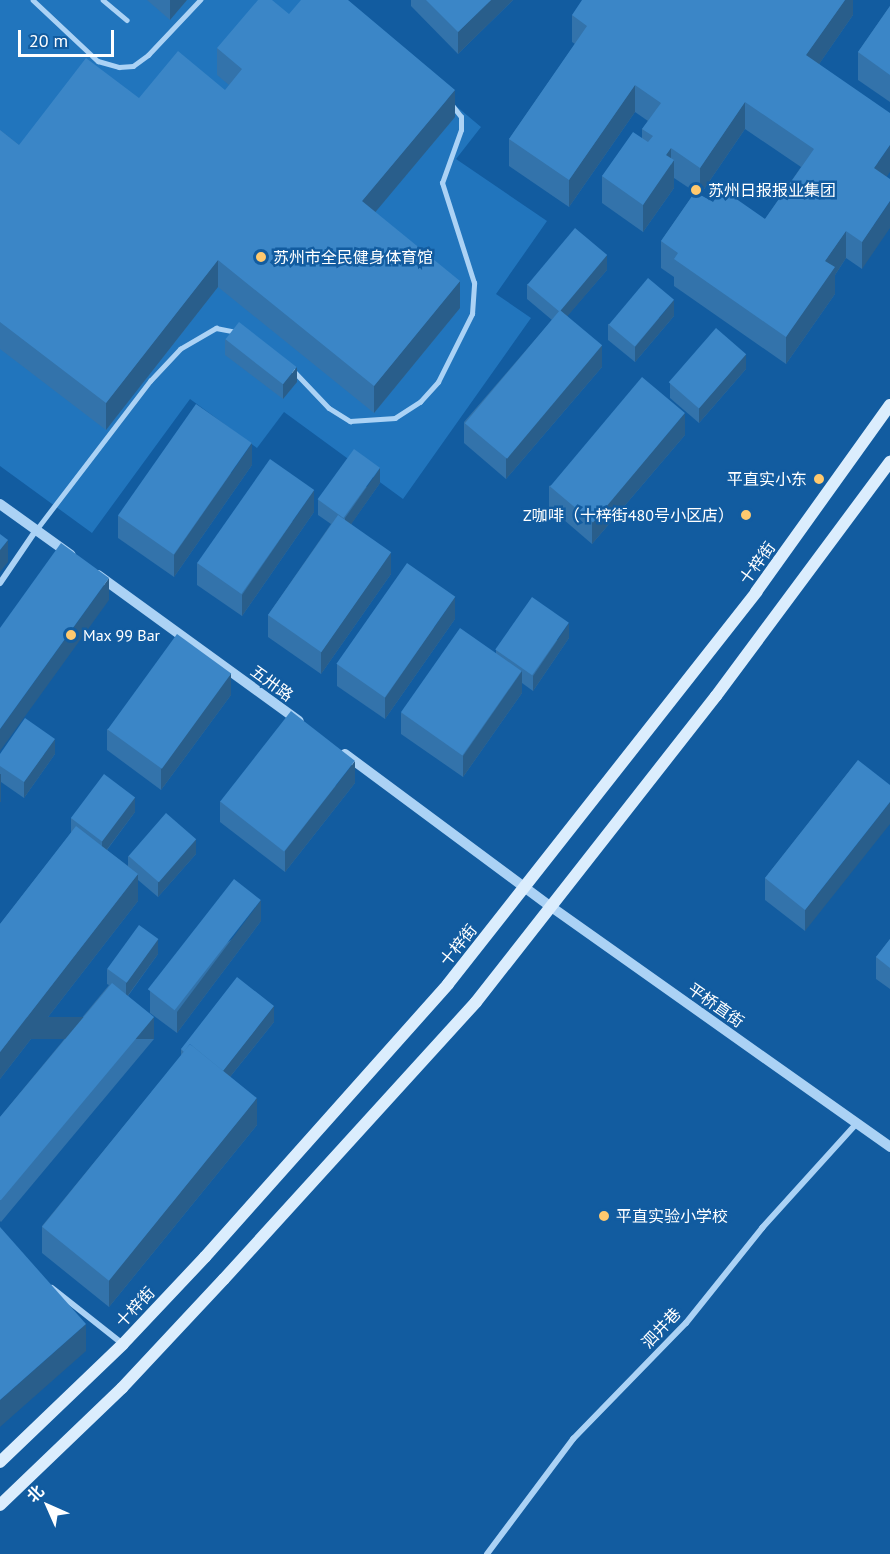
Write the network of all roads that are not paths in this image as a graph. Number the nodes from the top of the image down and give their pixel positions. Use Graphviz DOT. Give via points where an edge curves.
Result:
graph roads {
  1 [pos="33,0"];
  2 [pos="103,0"];
  3 [pos="200,0"];
  4 [pos="127,20"];
  5 [pos="446,100"];
  6 [pos="244,336"];
  7 [pos="289,366"];
  8 [pos="890,405"];
  9 [pos="890,462"];
  10 [pos="0,504"];
  11 [pos="36,530"];
  12 [pos="0,583"];
  13 [pos="305,726"];
  14 [pos="334,746"];
  15 [pos="526,886"];
  16 [pos="550,906"];
  17 [pos="858,1123"];
  18 [pos="890,1147"];
  19 [pos="44,1281"];
  20 [pos="123,1344"];
  21 [pos="0,1462"];
  22 [pos="0,1505"];
  23 [pos="487,1554"];
  1 -- 3 [label="lane" via="98,61 119,67 133,66 148,55"];
  2 -- 4 [label="lane"];
  5 -- 7 [label="lane" via="461,117 461,130 442,183 474,283 472,314 438,382 420,402 395,418 350,421 329,408"];
  6 -- 11 [label="lane" via="216,328 180,349 128,408"];
  8 -- 15 [label="main road, 十梓街" via="756,592"];
  9 -- 16 [label="main road" via="759,640"];
  10 -- 11 [label="street, 五卅路"];
  11 -- 12 [label="street"];
  11 -- 13 [label="street, 五卅路"];
  14 -- 15 [label="street"];
  15 -- 16 [label="street, 平桥直街"];
  15 -- 20 [label="main road, 十梓街" via="368,1078"];
  16 -- 17 [label="street, 平桥直街"];
  16 -- 22 [label="main road" via="476,1002 326,1169 122,1388"];
  17 -- 18 [label="street, 平桥直街"];
  17 -- 23 [label="street, 泗井巷" via="762,1228 686,1323 573,1439"];
  19 -- 20 [label="street"];
  20 -- 21 [label="main road, 十梓街"];
}
